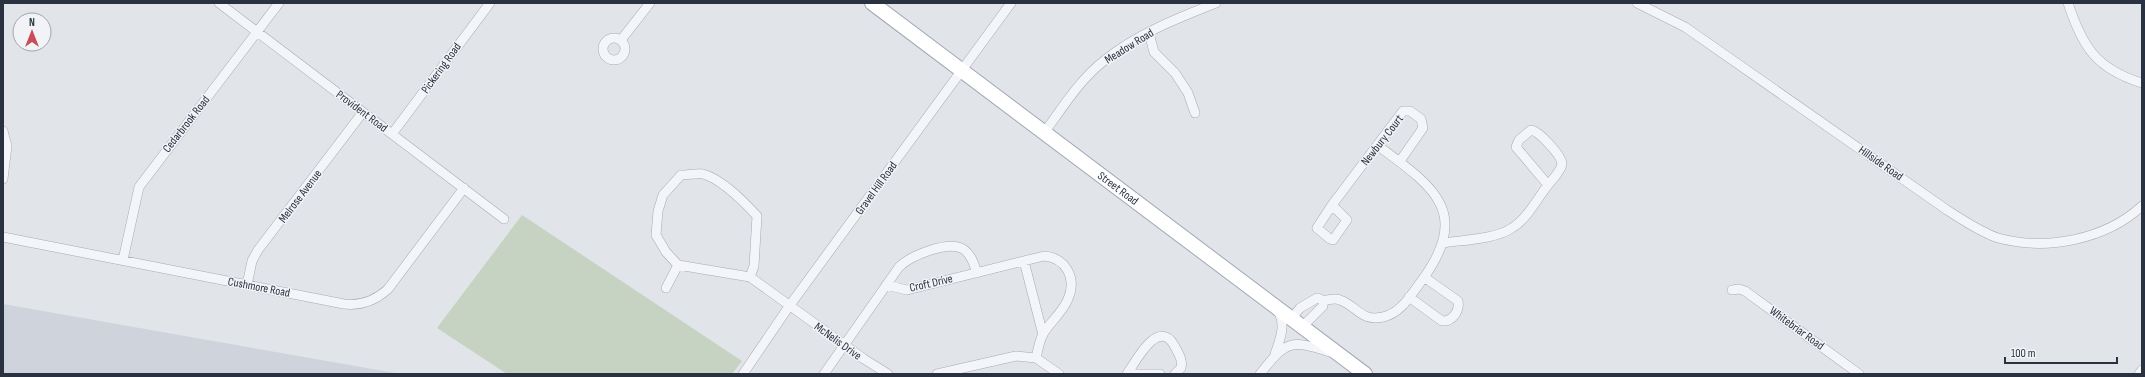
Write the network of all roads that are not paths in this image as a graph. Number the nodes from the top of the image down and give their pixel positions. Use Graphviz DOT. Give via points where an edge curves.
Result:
graph roads {
  1 [pos="219,3"];
  2 [pos="279,3"];
  3 [pos="490,3"];
  4 [pos="650,3"];
  5 [pos="872,3"];
  6 [pos="1011,3"];
  7 [pos="1216,3"];
  8 [pos="1637,3"];
  9 [pos="2068,3"];
  10 [pos="258,32"];
  11 [pos="1149,33"];
  12 [pos="621,40"];
  13 [pos="960,70"];
  14 [pos="2142,83"];
  15 [pos="363,112"];
  16 [pos="1195,113"];
  17 [pos="3,131"];
  18 [pos="1044,132"];
  19 [pos="392,134"];
  20 [pos="1377,145"];
  21 [pos="1400,162"];
  22 [pos="3,179"];
  23 [pos="1548,185"];
  24 [pos="464,188"];
  25 [pos="1332,205"];
  26 [pos="2142,206"];
  27 [pos="504,219"];
  28 [pos="3,237"];
  29 [pos="1443,243"];
  30 [pos="123,260"];
  31 [pos="1024,261"];
  32 [pos="678,265"];
  33 [pos="977,272"];
  34 [pos="750,277"];
  35 [pos="1424,277"];
  36 [pos="247,285"];
  37 [pos="886,285"];
  38 [pos="666,288"];
  39 [pos="1732,290"];
  40 [pos="1409,297"];
  41 [pos="1323,300"];
  42 [pos="790,304"];
  43 [pos="1273,304"];
  44 [pos="1296,323"];
  45 [pos="1043,335"];
  46 [pos="844,345"];
  47 [pos="1275,354"];
  48 [pos="1339,354"];
  49 [pos="1036,358"];
  50 [pos="2142,370"];
  51 [pos="743,374"];
  52 [pos="824,374"];
  53 [pos="888,374"];
  54 [pos="937,374"];
  55 [pos="1059,374"];
  56 [pos="1126,374"];
  57 [pos="1136,374"];
  58 [pos="1160,374"];
  59 [pos="1175,374"];
  60 [pos="1260,374"];
  61 [pos="1365,374"];
  62 [pos="1859,374"];
  63 [pos="2139,374"];
  1 -- 10 [label="street, Provident Road"];
  2 -- 10 [label="street, Cedarbrook Road"];
  3 -- 19 [label="street, Pickering Road"];
  4 -- 12 [label="street"];
  5 -- 13 [label="main road, Street Road"];
  6 -- 13 [label="street, Gravel Hill Road"];
  7 -- 11 [label="street, Meadow Road"];
  8 -- 26 [label="street, Hillside Road" via="1685,27 1947,210 1998,237 2038,243 2080,239 2111,227"];
  9 -- 14 [label="street" via="2082,40 2096,58 2111,69"];
  10 -- 15 [label="street, Provident Road"];
  10 -- 30 [label="street, Cedarbrook Road" via="139,187"];
  11 -- 16 [label="street" via="1154,52 1175,73 1188,93"];
  11 -- 18 [label="street, Meadow Road" via="1105,60 1092,72"];
  13 -- 18 [label="main road, Street Road"];
  13 -- 42 [label="street, Gravel Hill Road"];
  15 -- 19 [label="street, Provident Road"];
  15 -- 36 [label="street, Melrose Avenue" via="258,250 252,261"];
  17 -- 22 [label="street" via="7,146"];
  18 -- 43 [label="main road, Street Road"];
  19 -- 24 [label="street, Provident Road"];
  20 -- 21 [label="street"];
  20 -- 21 [label="street, Newbury Court" via="1403,111 1410,110 1422,121 1423,128"];
  20 -- 25 [label="street, Newbury Court"];
  21 -- 29 [label="street" via="1425,181 1436,194 1443,214"];
  23 -- 23 [label="street" via="1516,147 1519,140 1531,130 1539,132 1561,159 1561,166"];
  23 -- 29 [label="street" via="1512,229 1500,234"];
  24 -- 27 [label="street, Provident Road"];
  24 -- 36 [label="street, Cushmore Road" via="388,289 374,299 360,304 344,304"];
  28 -- 30 [label="street, Cushmore Road"];
  29 -- 35 [label="street"];
  30 -- 36 [label="street, Cushmore Road"];
  31 -- 33 [label="street, Croft Drive"];
  31 -- 45 [label="street"];
  31 -- 45 [label="street, Croft Drive" via="1051,256 1063,263 1071,275 1069,298"];
  32 -- 34 [label="street"];
  32 -- 34 [label="street" via="656,235 658,211 663,195 682,175 703,174 740,199 757,216 754,266"];
  32 -- 38 [label="street"];
  33 -- 37 [label="street, Croft Drive" via="907,290"];
  33 -- 37 [label="street, Croft Drive" via="964,249 947,246 904,261"];
  34 -- 42 [label="street, McNelis Drive"];
  35 -- 40 [label="street"];
  35 -- 40 [label="street" via="1458,301 1458,310 1452,318 1442,321"];
  37 -- 46 [label="street, Croft Drive"];
  39 -- 62 [label="street, Whitebriar Road" via="1745,291"];
  40 -- 41 [label="street" via="1392,314 1376,318 1360,314 1342,300"];
  41 -- 44 [label="street" via="1323,306"];
  41 -- 44 [label="street" via="1317,298 1300,308"];
  42 -- 46 [label="street, McNelis Drive"];
  42 -- 51 [label="street, Gravel Hill Road"];
  43 -- 44 [label="main road, Street Road"];
  43 -- 47 [label="street" via="1282,316"];
  44 -- 48 [label="main road, Street Road"];
  45 -- 49 [label="street, Croft Drive"];
  46 -- 52 [label="street, Croft Drive"];
  46 -- 53 [label="street, McNelis Drive"];
  47 -- 48 [label="street" via="1286,346 1300,344"];
  47 -- 60 [label="street"];
  48 -- 61 [label="main road, Street Road"];
  49 -- 54 [label="street" via="1007,357"];
  49 -- 55 [label="street"];
  50 -- 63 [label="street"];
  56 -- 59 [label="street" via="1151,340 1161,336 1172,341 1182,359 1181,368"];
  57 -- 58 [label="street"];
}
